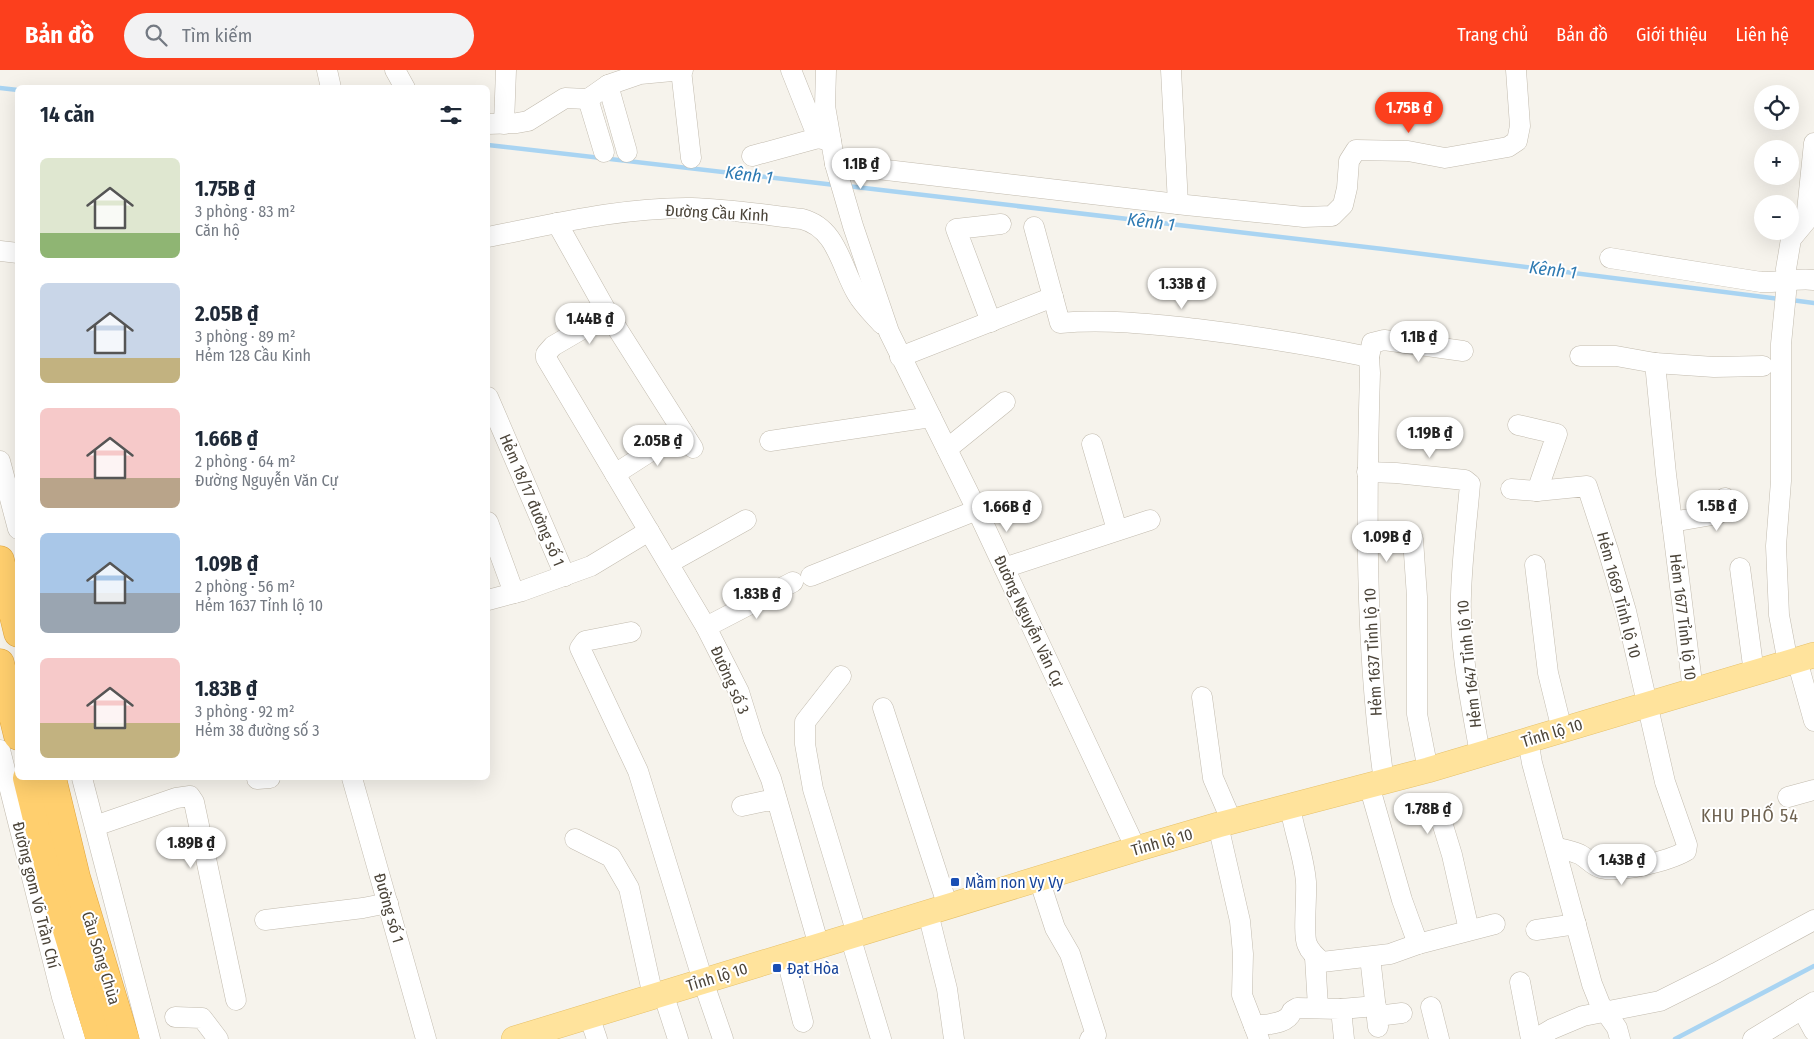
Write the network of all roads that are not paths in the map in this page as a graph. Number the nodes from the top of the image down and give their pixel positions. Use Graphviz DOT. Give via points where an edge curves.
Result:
graph roads {
  1 [pos="327,70"];
  2 [pos="395,70"];
  3 [pos="506,70"];
  4 [pos="682,70"];
  5 [pos="791,70"];
  6 [pos="826,70"];
  7 [pos="1171,70"];
  8 [pos="1516,70"];
  9 [pos="639,72"];
  10 [pos="330,85"];
  11 [pos="403,85"];
  12 [pos="608,85"];
  13 [pos="496,93"];
  14 [pos="588,99"];
  15 [pos="496,124"];
  16 [pos="824,139"];
  17 [pos="1814,143"];
  18 [pos="604,152"];
  19 [pos="627,152"];
  20 [pos="752,156"];
  21 [pos="691,158"];
  22 [pos="835,164"];
  23 [pos="1178,204"];
  24 [pos="557,223"];
  25 [pos="1001,224"];
  26 [pos="1034,227"];
  27 [pos="490,237"];
  28 [pos="0,250"];
  29 [pos="15,253"];
  30 [pos="1610,258"];
  31 [pos="1814,280"];
  32 [pos="1787,281"];
  33 [pos="1053,297"];
  34 [pos="608,314"];
  35 [pos="990,322"];
  36 [pos="889,332"];
  37 [pos="1370,350"];
  38 [pos="1464,351"];
  39 [pos="1580,356"];
  40 [pos="900,357"];
  41 [pos="1655,363"];
  42 [pos="1763,366"];
  43 [pos="490,402"];
  44 [pos="1005,402"];
  45 [pos="931,417"];
  46 [pos="1518,425"];
  47 [pos="682,431"];
  48 [pos="770,441"];
  49 [pos="1092,444"];
  50 [pos="693,448"];
  51 [pos="947,448"];
  52 [pos="0,461"];
  53 [pos="1367,472"];
  54 [pos="615,474"];
  55 [pos="1511,489"];
  56 [pos="1537,490"];
  57 [pos="1725,498"];
  58 [pos="977,510"];
  59 [pos="15,518"];
  60 [pos="746,520"];
  61 [pos="1150,520"];
  62 [pos="1672,522"];
  63 [pos="490,527"];
  64 [pos="1118,530"];
  65 [pos="649,531"];
  66 [pos="1413,539"];
  67 [pos="0,560"];
  68 [pos="668,563"];
  69 [pos="1535,564"];
  70 [pos="1004,568"];
  71 [pos="1740,568"];
  72 [pos="565,576"];
  73 [pos="514,593"];
  74 [pos="490,599"];
  75 [pos="15,621"];
  76 [pos="706,627"];
  77 [pos="631,632"];
  78 [pos="1800,659"];
  79 [pos="0,663"];
  80 [pos="1754,673"];
  81 [pos="842,676"];
  82 [pos="1693,691"];
  83 [pos="1202,698"];
  84 [pos="1647,704"];
  85 [pos="883,708"];
  86 [pos="1814,721"];
  87 [pos="15,724"];
  88 [pos="1562,730"];
  89 [pos="1528,740"];
  90 [pos="0,750"];
  91 [pos="1480,754"];
  92 [pos="1428,770"];
  93 [pos="28,780"];
  94 [pos="52,780"];
  95 [pos="83,780"];
  96 [pos="353,780"];
  97 [pos="1377,783"];
  98 [pos="1814,790"];
  99 [pos="1788,797"];
  100 [pos="777,801"];
  101 [pos="742,806"];
  102 [pos="1290,806"];
  103 [pos="1437,806"];
  104 [pos="1225,824"];
  105 [pos="95,826"];
  106 [pos="575,839"];
  107 [pos="1556,847"];
  108 [pos="1136,849"];
  109 [pos="1039,879"];
  110 [pos="64,881"];
  111 [pos="388,903"];
  112 [pos="938,910"];
  113 [pos="265,920"];
  114 [pos="1814,920"];
  115 [pos="1495,924"];
  116 [pos="1576,924"];
  117 [pos="1469,930"];
  118 [pos="1536,930"];
  119 [pos="853,935"];
  120 [pos="1418,944"];
  121 [pos="819,946"];
  122 [pos="786,956"];
  123 [pos="1315,957"];
  124 [pos="1370,958"];
  125 [pos="703,981"];
  126 [pos="1520,982"];
  127 [pos="658,995"];
  128 [pos="236,1000"];
  129 [pos="1808,1005"];
  130 [pos="1431,1007"];
  131 [pos="1318,1008"];
  132 [pos="1341,1009"];
  133 [pos="1402,1013"];
  134 [pos="176,1017"];
  135 [pos="1377,1017"];
  136 [pos="802,1022"];
  137 [pos="1614,1026"];
  138 [pos="593,1028"];
  139 [pos="1814,1031"];
  140 [pos="1256,1032"];
  141 [pos="1760,1037"];
  142 [pos="74,1039"];
  143 [pos="100,1039"];
  144 [pos="126,1039"];
  145 [pos="150,1039"];
  146 [pos="218,1039"];
  147 [pos="426,1039"];
  148 [pos="514,1039"];
  149 [pos="678,1039"];
  150 [pos="723,1039"];
  151 [pos="882,1039"];
  152 [pos="954,1039"];
  153 [pos="1090,1039"];
  154 [pos="1344,1039"];
  155 [pos="1439,1039"];
  156 [pos="1531,1039"];
  157 [pos="1535,1039"];
  1 -- 10 [label="street"];
  2 -- 11 [label="street"];
  3 -- 13 [label="street"];
  4 -- 9 [label="street"];
  4 -- 21 [label="street"];
  5 -- 16 [label="street"];
  6 -- 16 [label="street"];
  7 -- 23 [label="street"];
  8 -- 23 [label="street" via="1520,126 1517,141 1508,147 1445,158 1408,151 1356,150 1349,161 1343,205 1332,216 1304,217"];
  9 -- 12 [label="street"];
  12 -- 14 [label="street"];
  12 -- 19 [label="street"];
  13 -- 15 [label="street"];
  14 -- 15 [label="street" via="564,98 528,121"];
  14 -- 18 [label="street"];
  16 -- 20 [label="street"];
  16 -- 22 [label="street, Đường Nguyễn Văn Cự"];
  17 -- 32 [label="street" via="1806,221 1791,239"];
  22 -- 23 [label="street"];
  22 -- 36 [label="street, Đường Nguyễn Văn Cự"];
  24 -- 27 [label="street, Đường Cầu Kinh"];
  24 -- 34 [label="street"];
  24 -- 36 [label="street, Đường Cầu Kinh" via="627,212 692,208 812,221 829,236 858,295"];
  25 -- 35 [label="street" via="956,229"];
  26 -- 33 [label="street"];
  28 -- 29 [label="street"];
  30 -- 32 [label="street" via="1761,282"];
  31 -- 32 [label="street"];
  32 -- 78 [label="street" via="1780,362 1781,482 1776,546 1779,615"];
  33 -- 35 [label="street"];
  33 -- 37 [label="street" via="1060,322 1093,320 1171,326"];
  34 -- 47 [label="street"];
  34 -- 54 [label="street, Đường số 3" via="553,346 546,358"];
  35 -- 40 [label="street"];
  36 -- 40 [label="street, Đường Nguyễn Văn Cự"];
  37 -- 38 [label="street" via="1384,340"];
  37 -- 53 [label="street, Hẻm 1637 Tỉnh lộ 10"];
  39 -- 41 [label="street" via="1616,356"];
  40 -- 45 [label="street, Đường Nguyễn Văn Cự"];
  41 -- 42 [label="street"];
  41 -- 62 [label="street, Hẻm 1677 Tỉnh lộ 10"];
  43 -- 72 [label="street, Hẻm 18/17 đường số 1"];
  44 -- 51 [label="street"];
  45 -- 48 [label="street"];
  45 -- 51 [label="street, Đường Nguyễn Văn Cự"];
  46 -- 56 [label="street" via="1557,434"];
  47 -- 50 [label="street"];
  47 -- 54 [label="street"];
  49 -- 64 [label="street"];
  51 -- 58 [label="street, Đường Nguyễn Văn Cự"];
  52 -- 59 [label="street"];
  53 -- 91 [label="street, Hẻm 1647 Tỉnh lộ 10" via="1466,480 1470,484 1461,595 1462,635"];
  53 -- 97 [label="street, Hẻm 1637 Tỉnh lộ 10"];
  54 -- 65 [label="street, Đường số 3"];
  55 -- 56 [label="street"];
  56 -- 84 [label="street, Hẻm 1669 Tỉnh lộ 10" via="1587,486 1626,611"];
  57 -- 62 [label="street" via="1718,514"];
  58 -- 70 [label="street, Đường Nguyễn Văn Cự"];
  58 -- 76 [label="street" via="802,579"];
  60 -- 68 [label="street"];
  61 -- 64 [label="street"];
  62 -- 82 [label="street, Hẻm 1677 Tỉnh lộ 10"];
  63 -- 73 [label="street"];
  64 -- 70 [label="street"];
  65 -- 68 [label="street, Đường số 3"];
  65 -- 72 [label="street" via="591,566"];
  66 -- 92 [label="street" via="1417,598 1417,714"];
  67 -- 75 [label="highway"];
  68 -- 76 [label="street, Đường số 3"];
  69 -- 88 [label="street" via="1548,673"];
  70 -- 108 [label="street, Đường Nguyễn Văn Cự"];
  71 -- 80 [label="street"];
  72 -- 73 [label="street"];
  73 -- 74 [label="street"];
  76 -- 100 [label="street, Đường số 3" via="739,692"];
  77 -- 125 [label="street" via="586,640 580,648 638,771"];
  78 -- 80 [label="main road, Tỉnh lộ 10"];
  78 -- 86 [label="street"];
  79 -- 87 [label="highway"];
  80 -- 82 [label="main road, Tỉnh lộ 10"];
  81 -- 119 [label="street" via="805,722 805,744 813,788"];
  82 -- 84 [label="main road, Tỉnh lộ 10"];
  83 -- 104 [label="street" via="1214,778"];
  84 -- 88 [label="main road, Tỉnh lộ 10"];
  84 -- 107 [label="street, Hẻm 1669 Tỉnh lộ 10" via="1664,782 1686,838 1686,851 1649,864 1610,870"];
  85 -- 112 [label="street"];
  88 -- 89 [label="main road, Tỉnh lộ 10"];
  89 -- 91 [label="main road, Tỉnh lộ 10"];
  89 -- 107 [label="street"];
  90 -- 142 [label="street, Đường gom Võ Trần Chí"];
  91 -- 92 [label="main road, Tỉnh lộ 10"];
  92 -- 97 [label="main road, Tỉnh lộ 10"];
  93 -- 110 [label="highway"];
  94 -- 110 [label="highway"];
  95 -- 105 [label="street"];
  96 -- 111 [label="street, Đường số 1"];
  97 -- 102 [label="main road, Tỉnh lộ 10"];
  97 -- 120 [label="street, Hẻm 1637 Tỉnh lộ 10" via="1402,900"];
  98 -- 99 [label="street"];
  100 -- 101 [label="street"];
  100 -- 121 [label="street, Đường số 3"];
  102 -- 104 [label="main road, Tỉnh lộ 10"];
  102 -- 123 [label="street" via="1306,882 1307,944"];
  103 -- 117 [label="street"];
  104 -- 108 [label="main road, Tỉnh lộ 10"];
  104 -- 140 [label="street" via="1240,920 1242,995"];
  105 -- 128 [label="street" via="190,796 194,802"];
  105 -- 145 [label="street"];
  106 -- 127 [label="street" via="611,856 629,888"];
  107 -- 116 [label="street"];
  108 -- 109 [label="main road, Tỉnh lộ 10"];
  109 -- 112 [label="main road, Tỉnh lộ 10"];
  109 -- 153 [label="street" via="1055,928 1072,962 1096,1035"];
  110 -- 143 [label="highway, Cầu Sông Chùa"];
  110 -- 144 [label="highway, Cầu Sông Chùa"];
  111 -- 113 [label="street"];
  111 -- 147 [label="street, Đường số 1"];
  112 -- 119 [label="main road, Tỉnh lộ 10"];
  112 -- 152 [label="street"];
  114 -- 137 [label="street"];
  115 -- 117 [label="street"];
  116 -- 118 [label="street"];
  116 -- 137 [label="street" via="1592,984"];
  117 -- 120 [label="street"];
  119 -- 121 [label="main road, Tỉnh lộ 10"];
  119 -- 151 [label="street"];
  120 -- 124 [label="street"];
  121 -- 122 [label="main road, Tỉnh lộ 10"];
  122 -- 125 [label="main road, Tỉnh lộ 10"];
  122 -- 136 [label="street"];
  123 -- 124 [label="street" via="1322,962"];
  123 -- 131 [label="street"];
  124 -- 135 [label="street"];
  125 -- 127 [label="main road, Tỉnh lộ 10"];
  125 -- 150 [label="street"];
  126 -- 156 [label="street"];
  127 -- 138 [label="main road, Tỉnh lộ 10"];
  127 -- 149 [label="street"];
  129 -- 139 [label="street"];
  129 -- 141 [label="street"];
  130 -- 155 [label="street"];
  131 -- 132 [label="street"];
  131 -- 140 [label="street" via="1297,1008 1284,1021"];
  132 -- 135 [label="street"];
  132 -- 154 [label="street"];
  133 -- 135 [label="street"];
  134 -- 146 [label="street" via="202,1018"];
  137 -- 157 [label="street" via="1583,1016"];
  138 -- 148 [label="main road, Tỉnh lộ 10"];
}
